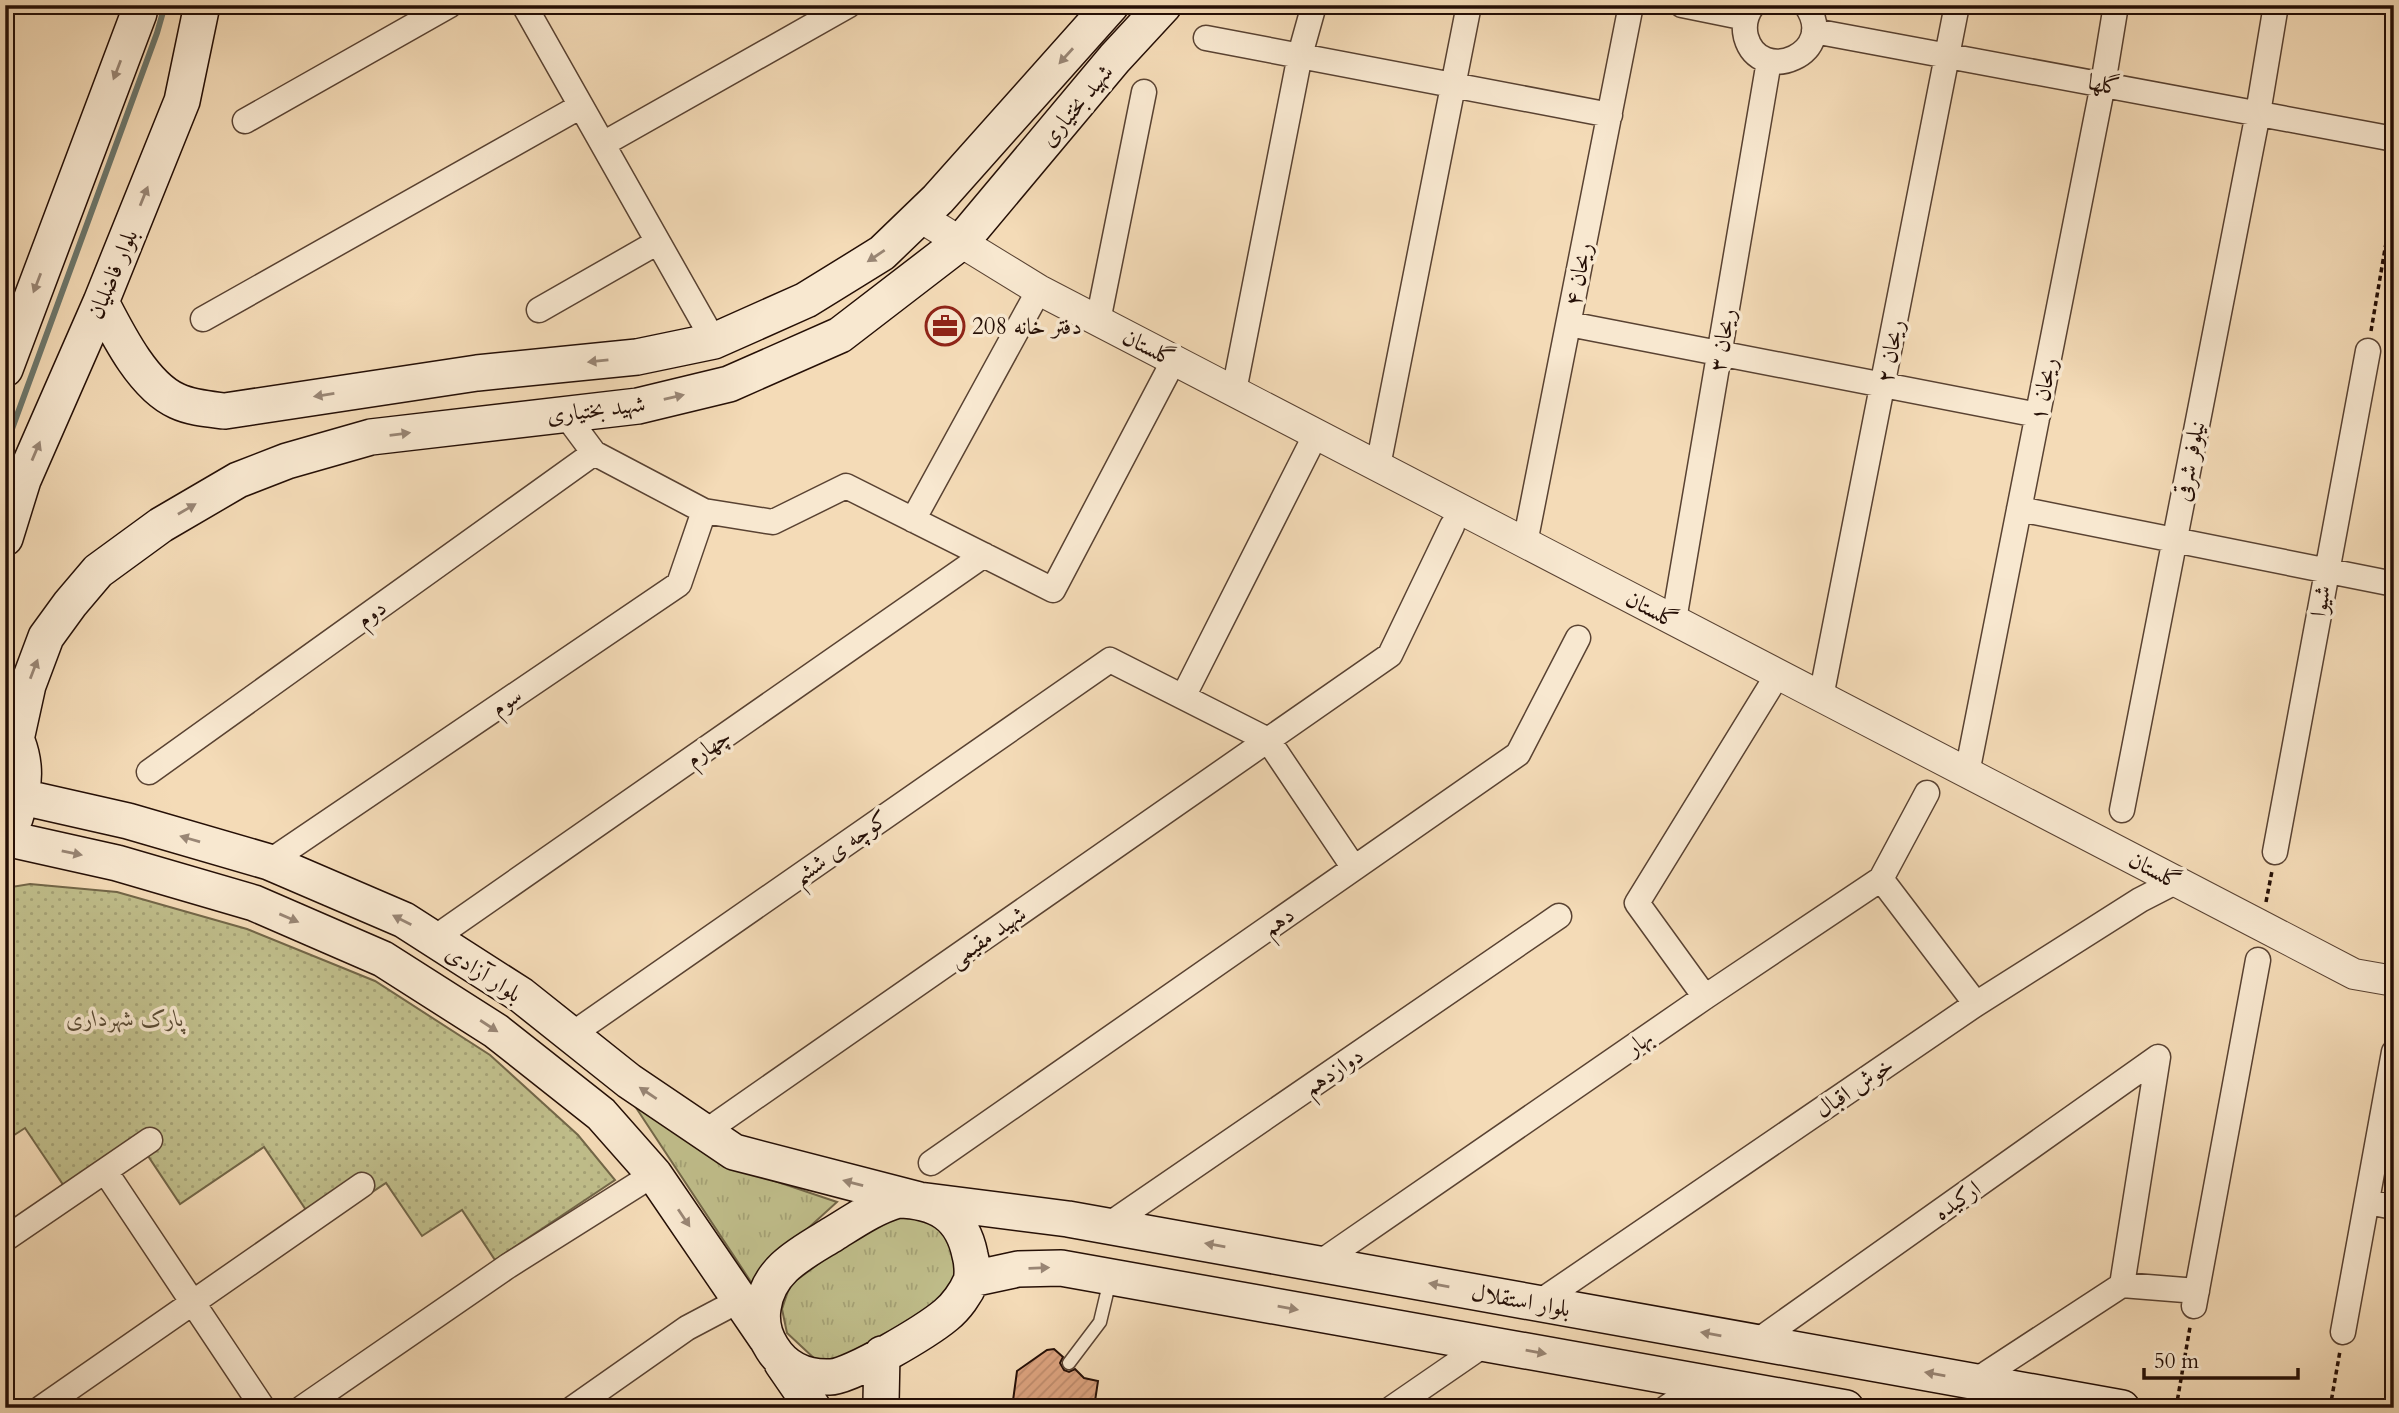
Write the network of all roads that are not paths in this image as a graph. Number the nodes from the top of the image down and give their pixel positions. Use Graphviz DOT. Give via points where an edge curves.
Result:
graph roads {
  1 [pos="139,5"];
  2 [pos="202,5"];
  3 [pos="450,5"];
  4 [pos="524,5"];
  5 [pos="849,5"];
  6 [pos="1111,5"];
  7 [pos="1164,5"];
  8 [pos="1314,5"];
  9 [pos="1469,5"];
  10 [pos="1632,5"];
  11 [pos="1682,5"];
  12 [pos="1806,5"];
  13 [pos="1957,5"];
  14 [pos="2116,5"];
  15 [pos="2276,5"];
  16 [pos="1749,11"];
  17 [pos="1814,31"];
  18 [pos="1206,38"];
  19 [pos="1300,55"];
  20 [pos="1948,55"];
  21 [pos="1769,61"];
  22 [pos="1453,84"];
  23 [pos="2103,84"];
  24 [pos="1144,92"];
  25 [pos="581,106"];
  26 [pos="2258,113"];
  27 [pos="1610,114"];
  28 [pos="245,121"];
  29 [pos="2394,139"];
  30 [pos="603,144"];
  31 [pos="920,217"];
  32 [pos="658,242"];
  33 [pos="961,242"];
  34 [pos="1039,290"];
  35 [pos="101,302"];
  36 [pos="539,310"];
  37 [pos="203,319"];
  38 [pos="1098,321"];
  39 [pos="1569,324"];
  40 [pos="714,341"];
  41 [pos="2368,351"];
  42 [pos="1720,353"];
  43 [pos="1174,360"];
  44 [pos="5,369"];
  45 [pos="1883,384"];
  46 [pos="1234,391"];
  47 [pos="565,414"];
  48 [pos="2038,415"];
  49 [pos="1316,434"];
  50 [pos="594,453"];
  51 [pos="1378,466"];
  52 [pos="2019,509"];
  53 [pos="705,511"];
  54 [pos="913,520"];
  55 [pos="1452,526"];
  56 [pos="5,538"];
  57 [pos="2174,540"];
  58 [pos="1525,543"];
  59 [pos="984,555"];
  60 [pos="2326,570"];
  61 [pos="2394,584"];
  62 [pos="1674,620"];
  63 [pos="1578,638"];
  64 [pos="1778,674"];
  65 [pos="1183,696"];
  66 [pos="1821,697"];
  67 [pos="11,727"];
  68 [pos="1268,740"];
  69 [pos="149,772"];
  70 [pos="1968,773"];
  71 [pos="1927,793"];
  72 [pos="22,797"];
  73 [pos="2123,810"];
  74 [pos="5,835"];
  75 [pos="2275,852"];
  76 [pos="269,862"];
  77 [pos="1354,868"];
  78 [pos="1881,879"];
  79 [pos="2177,881"];
  80 [pos="1559,916"];
  81 [pos="433,939"];
  82 [pos="2258,960"];
  83 [pos="2394,981"];
  84 [pos="1704,997"];
  85 [pos="1976,1004"];
  86 [pos="571,1034"];
  87 [pos="2394,1052"];
  88 [pos="705,1132"];
  89 [pos="150,1140"];
  90 [pos="931,1163"];
  91 [pos="105,1171"];
  92 [pos="654,1174"];
  93 [pos="362,1185"];
  94 [pos="919,1200"];
  95 [pos="2367,1202"];
  96 [pos="2394,1207"];
  97 [pos="1107,1226"];
  98 [pos="5,1240"];
  99 [pos="1318,1264"];
  100 [pos="1111,1276"];
  101 [pos="972,1279"];
  102 [pos="2122,1285"];
  103 [pos="740,1300"];
  104 [pos="193,1302"];
  105 [pos="1538,1303"];
  106 [pos="2343,1332"];
  107 [pos="1756,1342"];
  108 [pos="1486,1343"];
  109 [pos="772,1348"];
  110 [pos="882,1354"];
  111 [pos="1069,1363"];
  112 [pos="1975,1381"];
  113 [pos="1703,1382"];
  114 [pos="1756,1399"];
  115 [pos="41,1408"];
  116 [pos="263,1408"];
  117 [pos="302,1408"];
  118 [pos="573,1408"];
  119 [pos="813,1408"];
  120 [pos="883,1408"];
  121 [pos="1392,1408"];
  122 [pos="1666,1408"];
  123 [pos="1846,1408"];
  124 [pos="2122,1408"];
  1 -- 44 [label="main road, one-way"];
  35 -- 2 [label="main road, بلوار فاضلیان, one-way" via="183,101"];
  3 -- 28 [label="street"];
  4 -- 25 [label="street"];
  5 -- 30 [label="street"];
  6 -- 31 [label="main road, شهید بختیاری, one-way"];
  7 -- 33 [label="main road, شهید بختیاری"];
  8 -- 19 [label="street"];
  9 -- 22 [label="street"];
  10 -- 27 [label="street, ریحان ۴"];
  11 -- 16 [label="street"];
  12 -- 17 [label="street"];
  13 -- 20 [label="street, ریحان ۲"];
  14 -- 23 [label="street, ریحان ۱"];
  15 -- 26 [label="street, نیلوفر شرقی"];
  16 -- 21 [label="street" via="1746,39"];
  17 -- 20 [label="street, گلها"];
  17 -- 21 [label="street" via="1806,50 1798,56"];
  18 -- 19 [label="street"];
  19 -- 22 [label="street"];
  19 -- 46 [label="street"];
  20 -- 23 [label="street, گلها"];
  20 -- 45 [label="street, ریحان ۲"];
  21 -- 42 [label="street, ریحان ۳"];
  22 -- 27 [label="street"];
  22 -- 51 [label="street"];
  23 -- 26 [label="street, گلها"];
  23 -- 48 [label="street, ریحان ۱"];
  24 -- 38 [label="street"];
  25 -- 30 [label="street"];
  25 -- 37 [label="street"];
  26 -- 29 [label="street, گلها"];
  26 -- 57 [label="street, نیلوفر شرقی"];
  27 -- 39 [label="street, ریحان ۴"];
  30 -- 32 [label="street"];
  31 -- 33 [label="street, گلستان"];
  31 -- 40 [label="main road, شهید بختیاری, one-way" via="882,253 806,300"];
  32 -- 36 [label="street"];
  32 -- 40 [label="street"];
  33 -- 34 [label="street, گلستان"];
  47 -- 33 [label="main road, شهید بختیاری, one-way" via="638,406 729,384 840,335"];
  34 -- 38 [label="street, گلستان"];
  34 -- 54 [label="street"];
  40 -- 35 [label="main road, شهید بختیاری, one-way" via="637,357 477,373 225,411 174,400 149,379 126,349"];
  56 -- 35 [label="main road, بلوار فاضلیان, one-way" via="23,480"];
  38 -- 43 [label="street, گلستان"];
  39 -- 42 [label="street"];
  39 -- 58 [label="street, ریحان ۴"];
  41 -- 60 [label="street, شیوا"];
  42 -- 45 [label="street"];
  42 -- 62 [label="street, ریحان ۳"];
  43 -- 46 [label="street, گلستان"];
  43 -- 59 [label="street" via="1053,590"];
  45 -- 48 [label="street"];
  45 -- 66 [label="street, ریحان ۲"];
  46 -- 49 [label="street, گلستان"];
  47 -- 50 [label="street"];
  67 -- 47 [label="main road, شهید بختیاری, one-way" via="46,637 99,571 161,525 238,480 371,437"];
  48 -- 52 [label="street, ریحان ۱"];
  49 -- 51 [label="street, گلستان"];
  49 -- 65 [label="street"];
  50 -- 53 [label="street"];
  50 -- 69 [label="street, دوم"];
  51 -- 58 [label="street, گلستان"];
  52 -- 57 [label="street"];
  52 -- 70 [label="street, ریحان ۱"];
  53 -- 54 [label="street" via="773,522 846,486"];
  53 -- 76 [label="street, سوم" via="678,584"];
  54 -- 59 [label="street"];
  55 -- 68 [label="street, شهید مقیمی" via="1390,655"];
  57 -- 60 [label="street"];
  57 -- 73 [label="street, نیلوفر شرقی"];
  58 -- 62 [label="street, گلستان"];
  59 -- 81 [label="street, چهارم"];
  60 -- 61 [label="street"];
  60 -- 75 [label="street, شیوا"];
  62 -- 64 [label="street, گلستان"];
  63 -- 77 [label="street, دهم" via="1518,754"];
  64 -- 66 [label="street, گلستان"];
  64 -- 84 [label="street" via="1637,903"];
  65 -- 68 [label="street"];
  65 -- 86 [label="street, کوچه ی ششم" via="1110,660"];
  66 -- 70 [label="street, گلستان"];
  67 -- 72 [label="main road" via="24,765"];
  68 -- 77 [label="street"];
  68 -- 88 [label="street, شهید مقیمی"];
  70 -- 79 [label="street, گلستان"];
  71 -- 78 [label="street, بهار"];
  72 -- 74 [label="main road"];
  76 -- 72 [label="main road, بلوار آزادی, one-way" via="128,821"];
  74 -- 92 [label="main road, بلوار آزادی, one-way" via="254,902 383,959 496,1031 601,1114"];
  81 -- 76 [label="main road, بلوار آزادی, one-way" via="404,920"];
  77 -- 90 [label="street, دهم"];
  78 -- 84 [label="street, بهار"];
  78 -- 85 [label="street"];
  79 -- 83 [label="street, گلستان" via="2354,974"];
  79 -- 85 [label="street, خوش اقبال"];
  80 -- 97 [label="street, دوازدهم"];
  81 -- 86 [label="main road, بلوار آزادی" via="521,995"];
  82 -- 102 [label="street" via="2195,1299"];
  84 -- 99 [label="street, بهار"];
  85 -- 105 [label="street, خوش اقبال"];
  88 -- 86 [label="main road, بلوار آزادی, one-way" via="629,1081"];
  87 -- 95 [label="street"];
  94 -- 88 [label="main road, بلوار آزادی, one-way" via="734,1152"];
  89 -- 91 [label="street"];
  91 -- 98 [label="street"];
  91 -- 104 [label="street"];
  92 -- 103 [label="main road, بلوار آزادی, one-way"];
  92 -- 117 [label="street" via="508,1266"];
  93 -- 104 [label="street"];
  94 -- 97 [label="main road, بلوار استقلال"];
  94 -- 101 [label="main road" via="955,1221 967,1239"];
  94 -- 109 [label="main road" via="878,1206 790,1261 774,1276 764,1295 762,1317"];
  95 -- 96 [label="street"];
  95 -- 106 [label="street"];
  99 -- 97 [label="main road, بلوار استقلال, one-way"];
  105 -- 99 [label="main road, بلوار استقلال, one-way"];
  101 -- 100 [label="main road, one-way" via="1018,1269 1061,1268"];
  100 -- 108 [label="main road, one-way"];
  100 -- 111 [label="lane" via="1100,1322"];
  101 -- 110 [label="main road" via="946,1315"];
  102 -- 107 [label="street, ارکیده" via="2158,1057"];
  102 -- 112 [label="street"];
  103 -- 109 [label="main road, بلوار آزادی"];
  103 -- 118 [label="street" via="687,1328"];
  104 -- 115 [label="street"];
  104 -- 116 [label="street"];
  107 -- 105 [label="main road, بلوار استقلال, one-way"];
  112 -- 107 [label="main road, بلوار استقلال, one-way"];
  107 -- 114 [label="main road"];
  108 -- 113 [label="main road, one-way"];
  108 -- 121 [label="street"];
  109 -- 110 [label="main road" via="795,1371 816,1378 838,1377"];
  109 -- 119 [label="main road, بلوار آزادی"];
  110 -- 120 [label="main road"];
  112 -- 124 [label="main road, بلوار استقلال"];
  113 -- 114 [label="main road"];
  113 -- 122 [label="street"];
  114 -- 123 [label="main road"];
}
